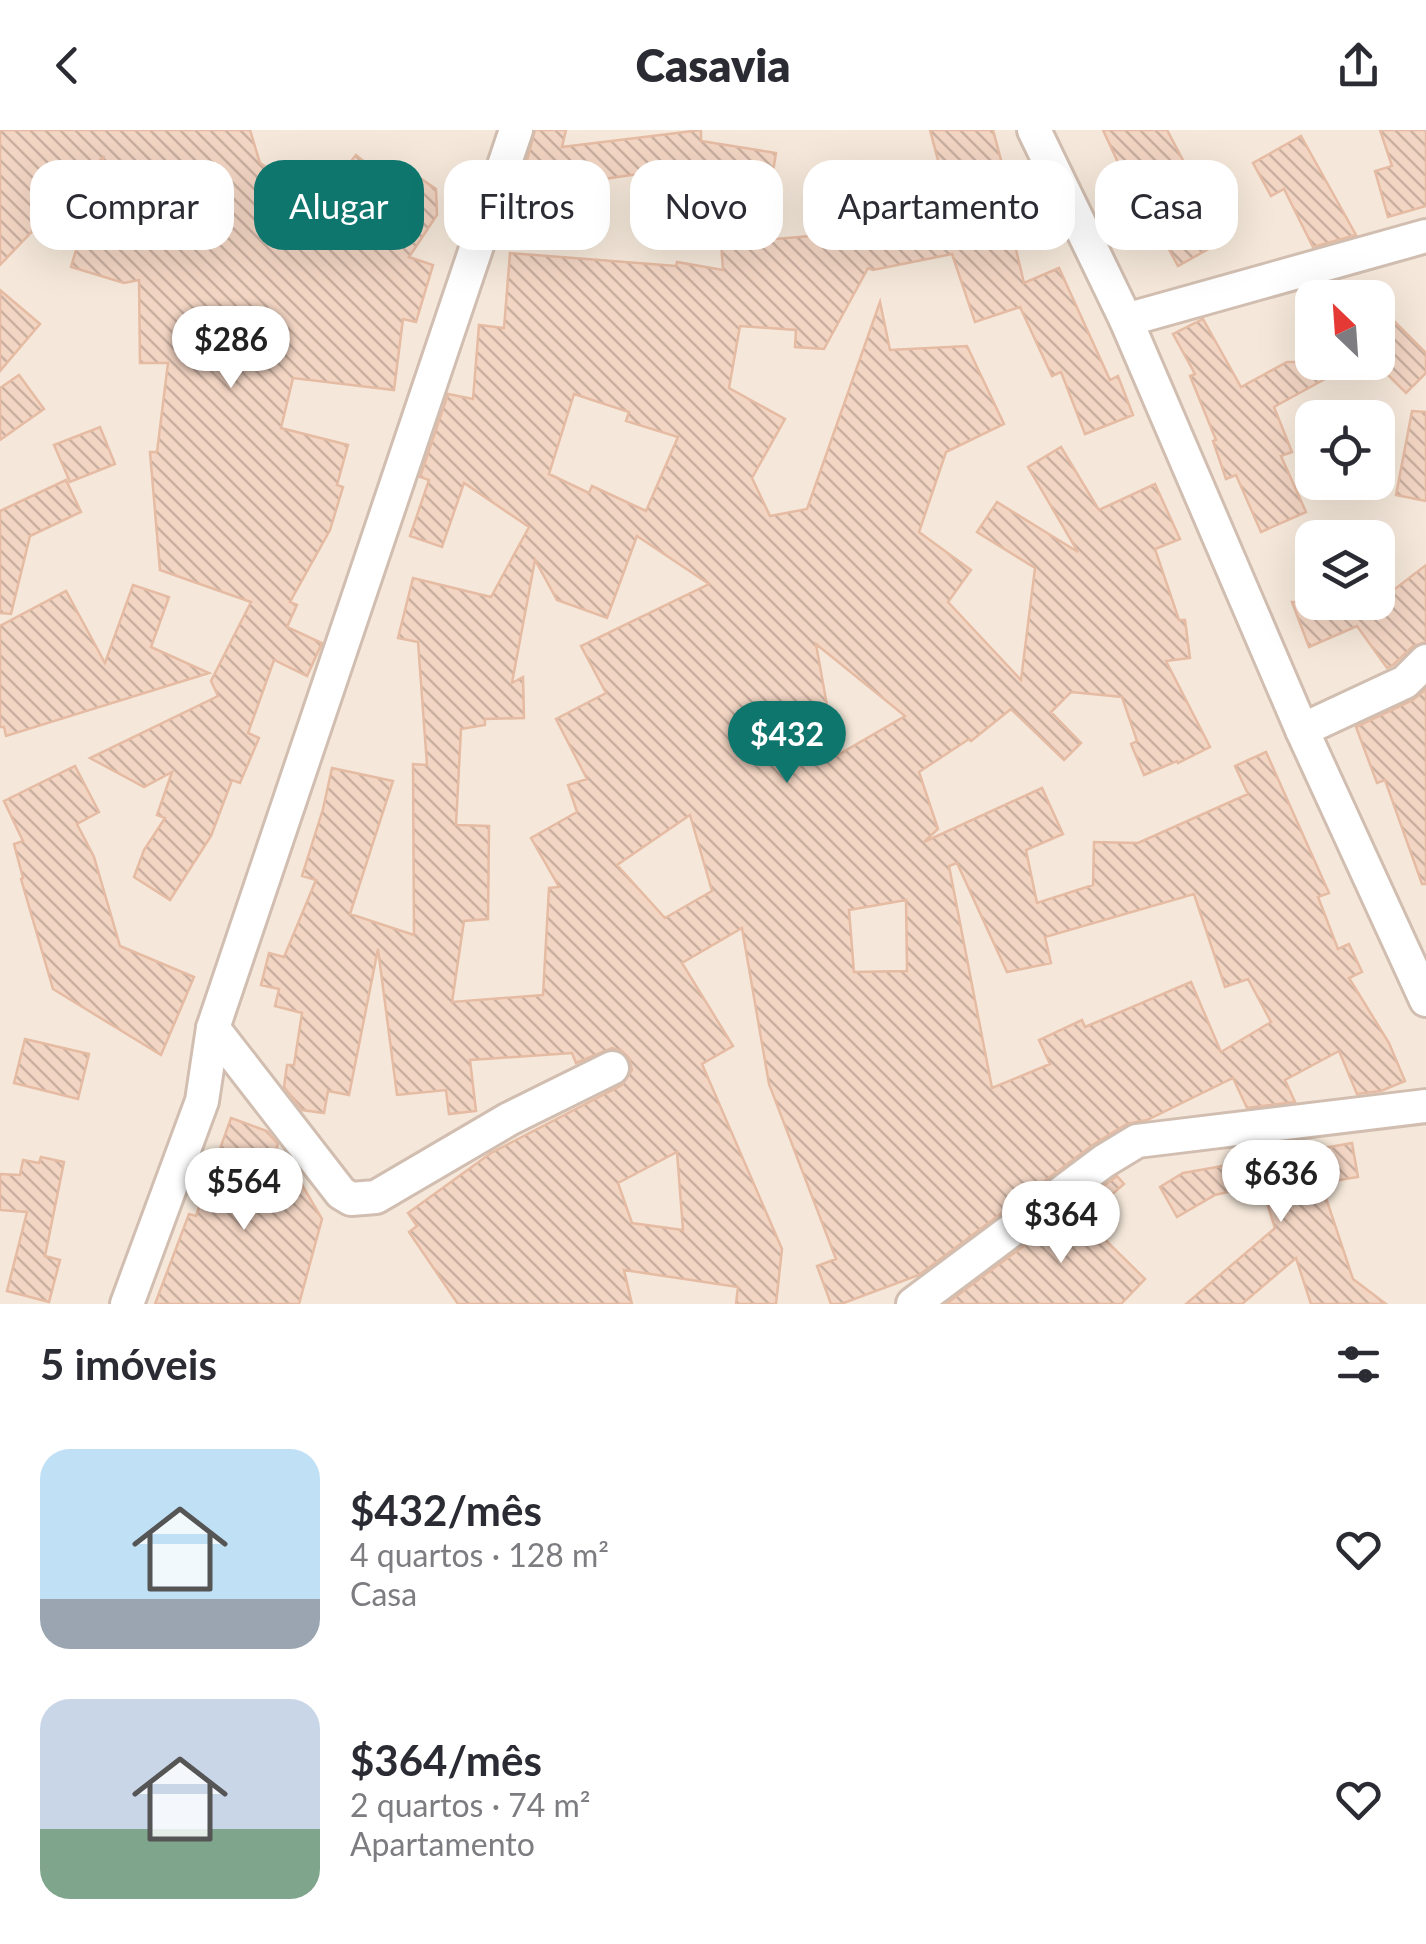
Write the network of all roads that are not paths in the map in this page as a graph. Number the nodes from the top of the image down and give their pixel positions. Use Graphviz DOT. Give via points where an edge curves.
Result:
graph roads {
  1 [pos="516,130"];
  2 [pos="1034,130"];
  3 [pos="1426,236"];
  4 [pos="1126,320"];
  5 [pos="1426,661"];
  6 [pos="1302,730"];
  7 [pos="1426,1000"];
  8 [pos="213,1028"];
  9 [pos="612,1068"];
  10 [pos="1426,1106"];
  11 [pos="128,1304"];
  12 [pos="913,1304"];
  1 -- 8 [label="street"];
  2 -- 4 [label="street"];
  3 -- 4 [label="street"];
  4 -- 6 [label="street"];
  5 -- 6 [label="street" via="1406,682"];
  6 -- 7 [label="street"];
  8 -- 9 [label="street" via="351,1199 376,1196"];
  8 -- 11 [label="street" via="202,1100"];
  10 -- 12 [label="street" via="1137,1141"];
}
